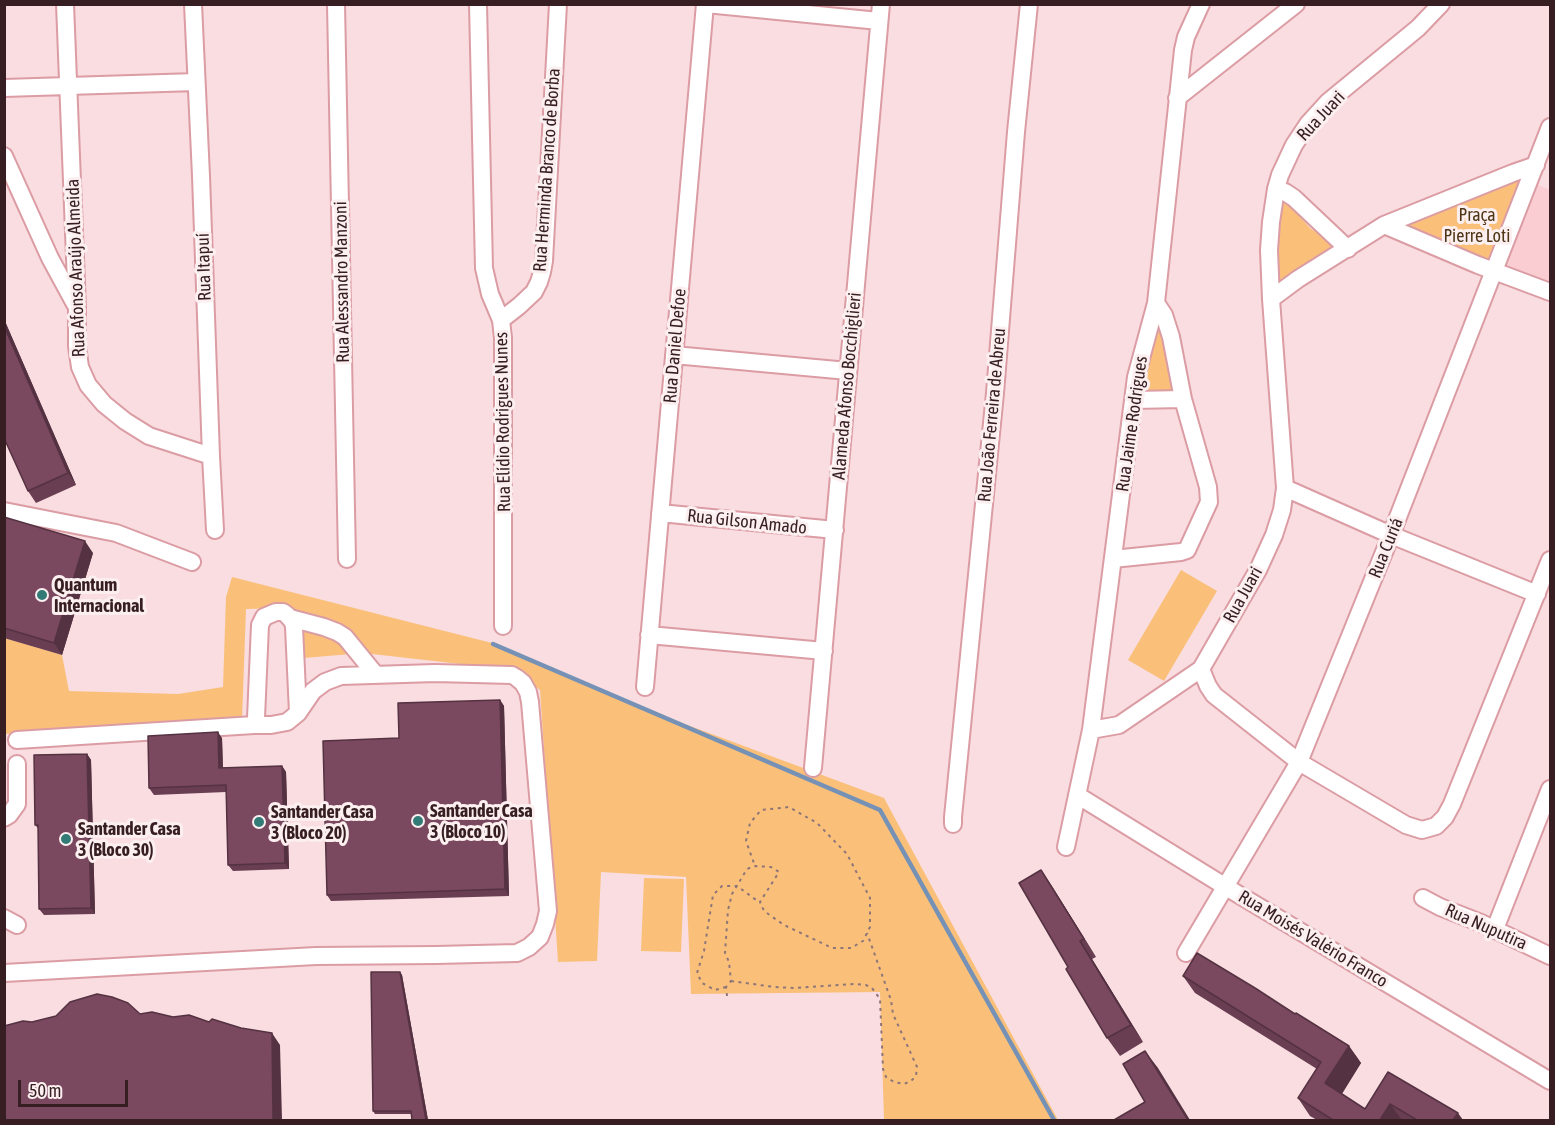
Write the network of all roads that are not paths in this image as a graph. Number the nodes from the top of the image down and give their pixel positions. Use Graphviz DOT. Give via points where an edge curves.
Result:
graph roads {
  1 [pos="65,4"];
  2 [pos="193,4"];
  3 [pos="336,4"];
  4 [pos="478,4"];
  5 [pos="558,4"];
  6 [pos="706,4"];
  7 [pos="1029,4"];
  8 [pos="1201,4"];
  9 [pos="1296,4"];
  10 [pos="1441,4"];
  11 [pos="880,13"];
  12 [pos="196,81"];
  13 [pos="69,86"];
  14 [pos="4,88"];
  15 [pos="1177,98"];
  16 [pos="1551,127"];
  17 [pos="4,156"];
  18 [pos="1536,165"];
  19 [pos="1276,189"];
  20 [pos="1384,225"];
  21 [pos="1348,249"];
  22 [pos="1494,271"];
  23 [pos="1551,292"];
  24 [pos="1271,299"];
  25 [pos="1156,303"];
  26 [pos="77,308"];
  27 [pos="501,320"];
  28 [pos="674,355"];
  29 [pos="848,371"];
  30 [pos="1183,399"];
  31 [pos="1133,400"];
  32 [pos="211,456"];
  33 [pos="1285,488"];
  34 [pos="4,511"];
  35 [pos="660,513"];
  36 [pos="215,530"];
  37 [pos="835,530"];
  38 [pos="1391,535"];
  39 [pos="347,559"];
  40 [pos="1113,559"];
  41 [pos="1551,560"];
  42 [pos="192,562"];
  43 [pos="1537,594"];
  44 [pos="290,618"];
  45 [pos="504,626"];
  46 [pos="649,635"];
  47 [pos="824,651"];
  48 [pos="1201,669"];
  49 [pos="376,675"];
  50 [pos="645,687"];
  51 [pos="298,714"];
  52 [pos="254,725"];
  53 [pos="1091,730"];
  54 [pos="17,740"];
  55 [pos="1299,762"];
  56 [pos="17,764"];
  57 [pos="813,768"];
  58 [pos="1551,789"];
  59 [pos="1077,795"];
  60 [pos="4,818"];
  61 [pos="953,824"];
  62 [pos="1066,847"];
  63 [pos="1226,887"];
  64 [pos="1423,898"];
  65 [pos="1495,929"];
  66 [pos="1186,953"];
  67 [pos="1551,956"];
  68 [pos="4,973"];
  69 [pos="1551,1081"];
  1 -- 13 [label="street, Rua Afonso Araújo Almeida"];
  2 -- 12 [label="street, Rua Itapuí"];
  3 -- 39 [label="street, Rua Alessandro Manzoni"];
  4 -- 27 [label="street, Rua Elídio Rodrigues Nunes" via="484,268"];
  5 -- 27 [label="street, Rua Herminda Branco de Borba" via="544,261 534,292"];
  6 -- 11 [label="street"];
  6 -- 28 [label="street, Rua Daniel Defoe"];
  7 -- 61 [label="street, Rua João Ferreira de Abreu"];
  8 -- 15 [label="street, Rua Jaime Rodrigues" via="1185,44"];
  9 -- 15 [label="street"];
  10 -- 19 [label="street, Rua Juari" via="1308,124 1290,153"];
  11 -- 29 [label="street, Alameda Afonso Bocchiglieri"];
  12 -- 13 [label="street"];
  12 -- 32 [label="street, Rua Itapuí"];
  13 -- 14 [label="street"];
  13 -- 26 [label="street, Rua Afonso Araújo Almeida"];
  15 -- 25 [label="street, Rua Jaime Rodrigues"];
  16 -- 18 [label="street, Rua Curiá"];
  17 -- 26 [label="street"];
  18 -- 20 [label="street"];
  18 -- 22 [label="street, Rua Curiá"];
  19 -- 21 [label="street" via="1294,198"];
  19 -- 24 [label="street, Rua Juari" via="1269,250"];
  20 -- 21 [label="street"];
  20 -- 22 [label="street"];
  21 -- 24 [label="street"];
  22 -- 23 [label="street"];
  22 -- 38 [label="street, Rua Curiá"];
  24 -- 33 [label="street, Rua Juari"];
  25 -- 30 [label="street" via="1169,330"];
  25 -- 31 [label="street, Rua Jaime Rodrigues" via="1138,365"];
  26 -- 32 [label="street, Rua Afonso Araújo Almeida" via="80,367 88,385 104,404 149,436"];
  27 -- 45 [label="street, Rua Elídio Rodrigues Nunes"];
  28 -- 29 [label="street"];
  28 -- 35 [label="street, Rua Daniel Defoe"];
  29 -- 37 [label="street, Alameda Afonso Bocchiglieri"];
  30 -- 31 [label="street"];
  30 -- 40 [label="street" via="1208,487 1208,507 1187,550"];
  31 -- 40 [label="street, Rua Jaime Rodrigues"];
  32 -- 36 [label="street, Rua Itapuí"];
  33 -- 38 [label="street"];
  33 -- 48 [label="street, Rua Juari" via="1274,535 1258,570"];
  34 -- 42 [label="street" via="116,533"];
  35 -- 37 [label="street, Rua Gilson Amado"];
  35 -- 46 [label="street, Rua Daniel Defoe"];
  37 -- 47 [label="street, Alameda Afonso Bocchiglieri"];
  38 -- 43 [label="street"];
  38 -- 55 [label="street, Rua Curiá"];
  40 -- 53 [label="street, Rua Jaime Rodrigues"];
  41 -- 43 [label="street"];
  43 -- 55 [label="street" via="1452,804 1436,826 1422,830 1406,825"];
  44 -- 49 [label="street" via="345,637"];
  44 -- 51 [label="street" via="294,627"];
  44 -- 52 [label="street" via="283,612 270,613 260,625"];
  46 -- 47 [label="street"];
  46 -- 50 [label="street, Rua Daniel Defoe"];
  47 -- 57 [label="street, Alameda Afonso Bocchiglieri"];
  48 -- 53 [label="street" via="1119,725"];
  48 -- 55 [label="street" via="1214,695"];
  49 -- 51 [label="street" via="340,676 325,682 313,691"];
  49 -- 68 [label="street" via="512,675 523,683 530,702 548,911 540,937 529,947 517,953 316,956"];
  51 -- 52 [label="street" via="288,722"];
  52 -- 54 [label="street"];
  53 -- 59 [label="street, Rua Jaime Rodrigues"];
  55 -- 63 [label="street, Rua Curiá"];
  56 -- 60 [label="street" via="17,804"];
  58 -- 65 [label="street"];
  59 -- 62 [label="street, Rua Jaime Rodrigues"];
  59 -- 63 [label="street, Rua Moisés Valério Franco"];
  63 -- 66 [label="street, Rua Curiá"];
  63 -- 69 [label="street, Rua Moisés Valério Franco"];
  64 -- 65 [label="street, Rua Nuputira"];
  65 -- 67 [label="street, Rua Nuputira"];
}
